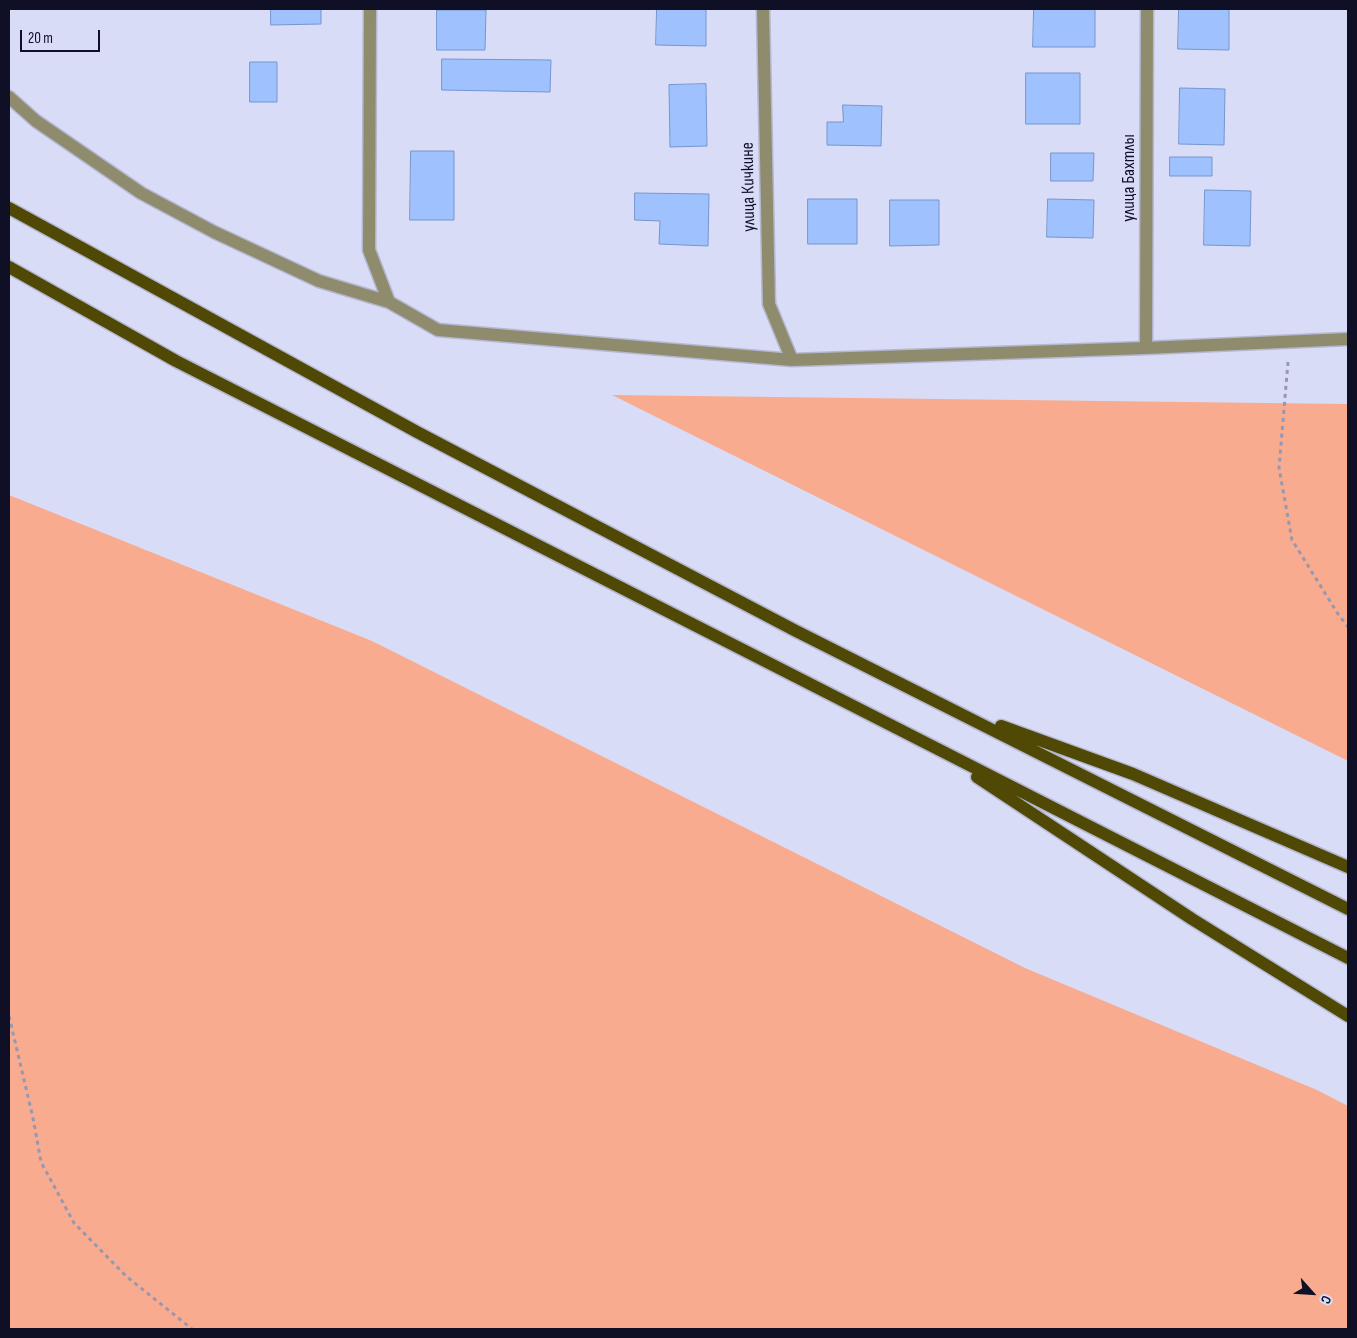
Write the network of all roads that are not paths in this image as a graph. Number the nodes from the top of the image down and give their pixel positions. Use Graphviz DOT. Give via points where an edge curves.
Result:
graph roads {
  1 [pos="370,9"];
  2 [pos="763,9"];
  3 [pos="1147,9"];
  4 [pos="9,96"];
  5 [pos="9,208"];
  6 [pos="9,267"];
  7 [pos="389,302"];
  8 [pos="1348,339"];
  9 [pos="1146,348"];
  10 [pos="792,360"];
  11 [pos="947,707"];
  12 [pos="927,743"];
  13 [pos="1348,866"];
  14 [pos="1348,909"];
  15 [pos="1348,958"];
  16 [pos="1348,1016"];
  1 -- 7 [label="street" via="369,250"];
  2 -- 10 [label="street, улица Кичкине" via="769,304"];
  3 -- 9 [label="street, улица Бахтлы"];
  4 -- 7 [label="street" via="36,121 149,198 319,282"];
  5 -- 11 [label="main road" via="417,432"];
  6 -- 12 [label="main road" via="176,360"];
  7 -- 10 [label="street" via="438,330"];
  8 -- 9 [label="street"];
  9 -- 10 [label="street"];
  11 -- 13 [label="main road" via="1133,774"];
  11 -- 14 [label="main road"];
  12 -- 15 [label="main road"];
  12 -- 16 [label="main road" via="1192,919"];
}
